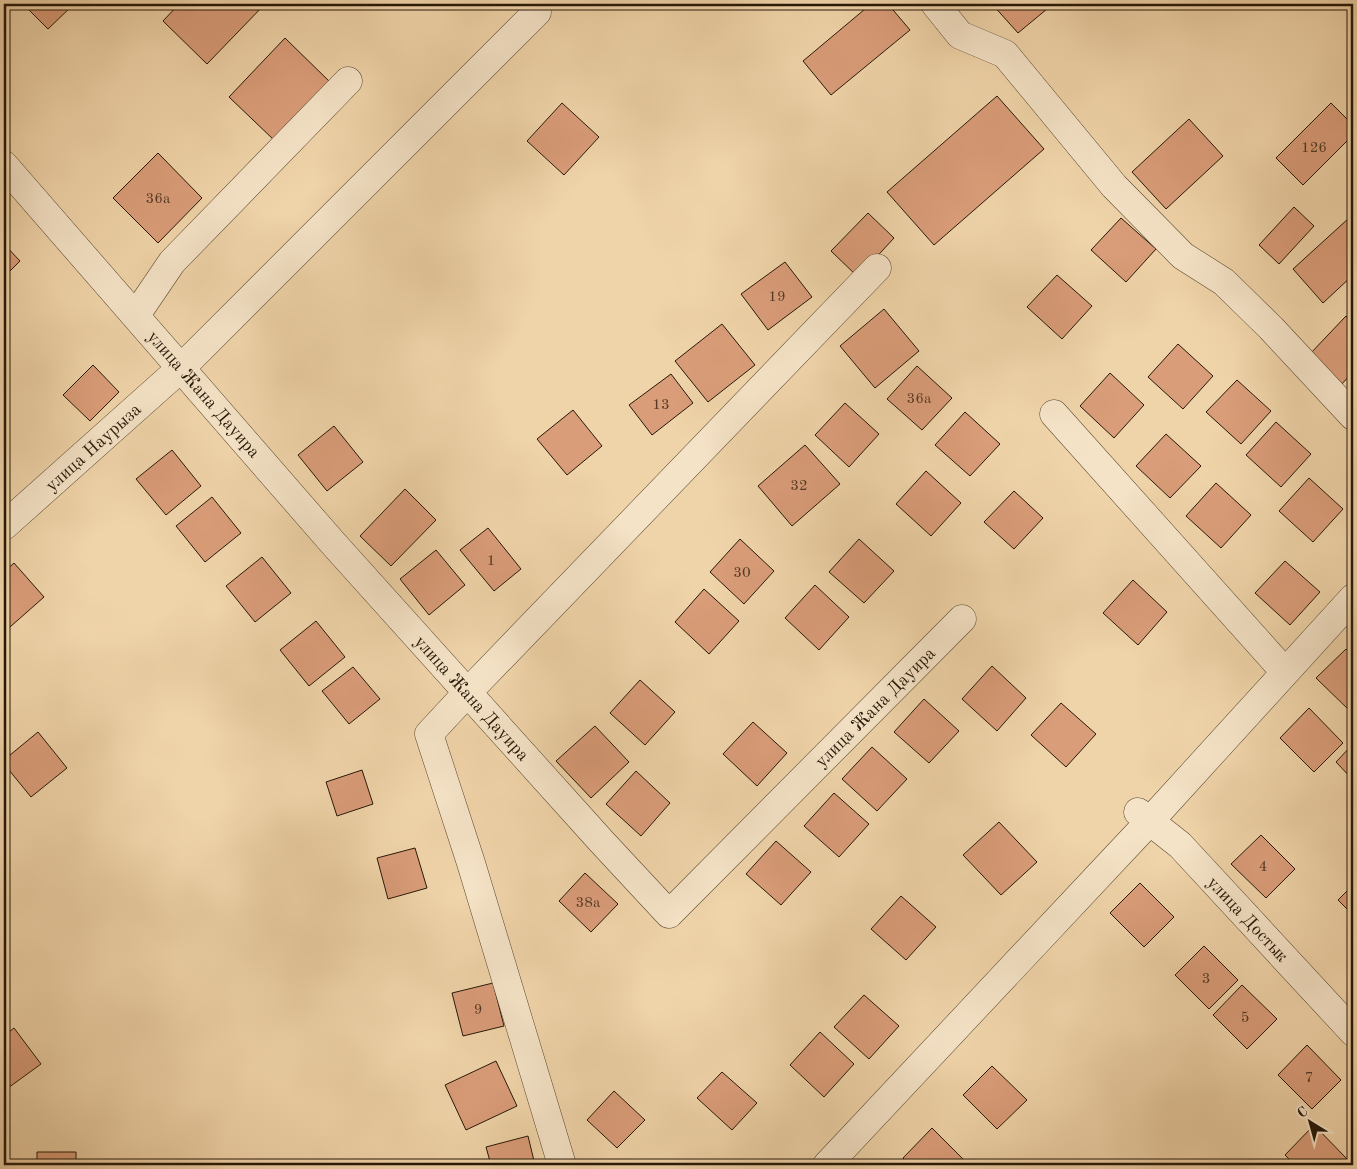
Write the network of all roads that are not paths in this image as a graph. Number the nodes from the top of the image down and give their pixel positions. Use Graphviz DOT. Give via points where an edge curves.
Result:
graph roads {
  1 [pos="936,4"];
  2 [pos="537,12"];
  3 [pos="348,81"];
  4 [pos="4,165"];
  5 [pos="877,268"];
  6 [pos="136,316"];
  7 [pos="182,368"];
  8 [pos="1054,414"];
  9 [pos="1353,416"];
  10 [pos="4,526"];
  11 [pos="1353,598"];
  12 [pos="962,619"];
  13 [pos="1285,672"];
  14 [pos="467,693"];
  15 [pos="1144,817"];
  16 [pos="1353,1032"];
  17 [pos="837,1162"];
  18 [pos="562,1165"];
  1 -- 9 [label="street" via="960,35 1005,54 1114,186 1184,256 1224,282"];
  2 -- 7 [label="street, улица Наурыза"];
  3 -- 6 [label="street" via="172,262"];
  4 -- 6 [label="street, улица Жана Дауира"];
  5 -- 14 [label="street"];
  6 -- 7 [label="street, улица Жана Дауира"];
  7 -- 10 [label="street, улица Наурыза"];
  7 -- 14 [label="street, улица Жана Дауира"];
  8 -- 13 [label="street"];
  11 -- 13 [label="street"];
  12 -- 14 [label="street, улица Жана Дауира" via="670,914"];
  13 -- 15 [label="street"];
  14 -- 18 [label="street" via="429,734"];
  15 -- 16 [label="street, улица Достык" via="1180,846"];
  15 -- 17 [label="street"];
}
